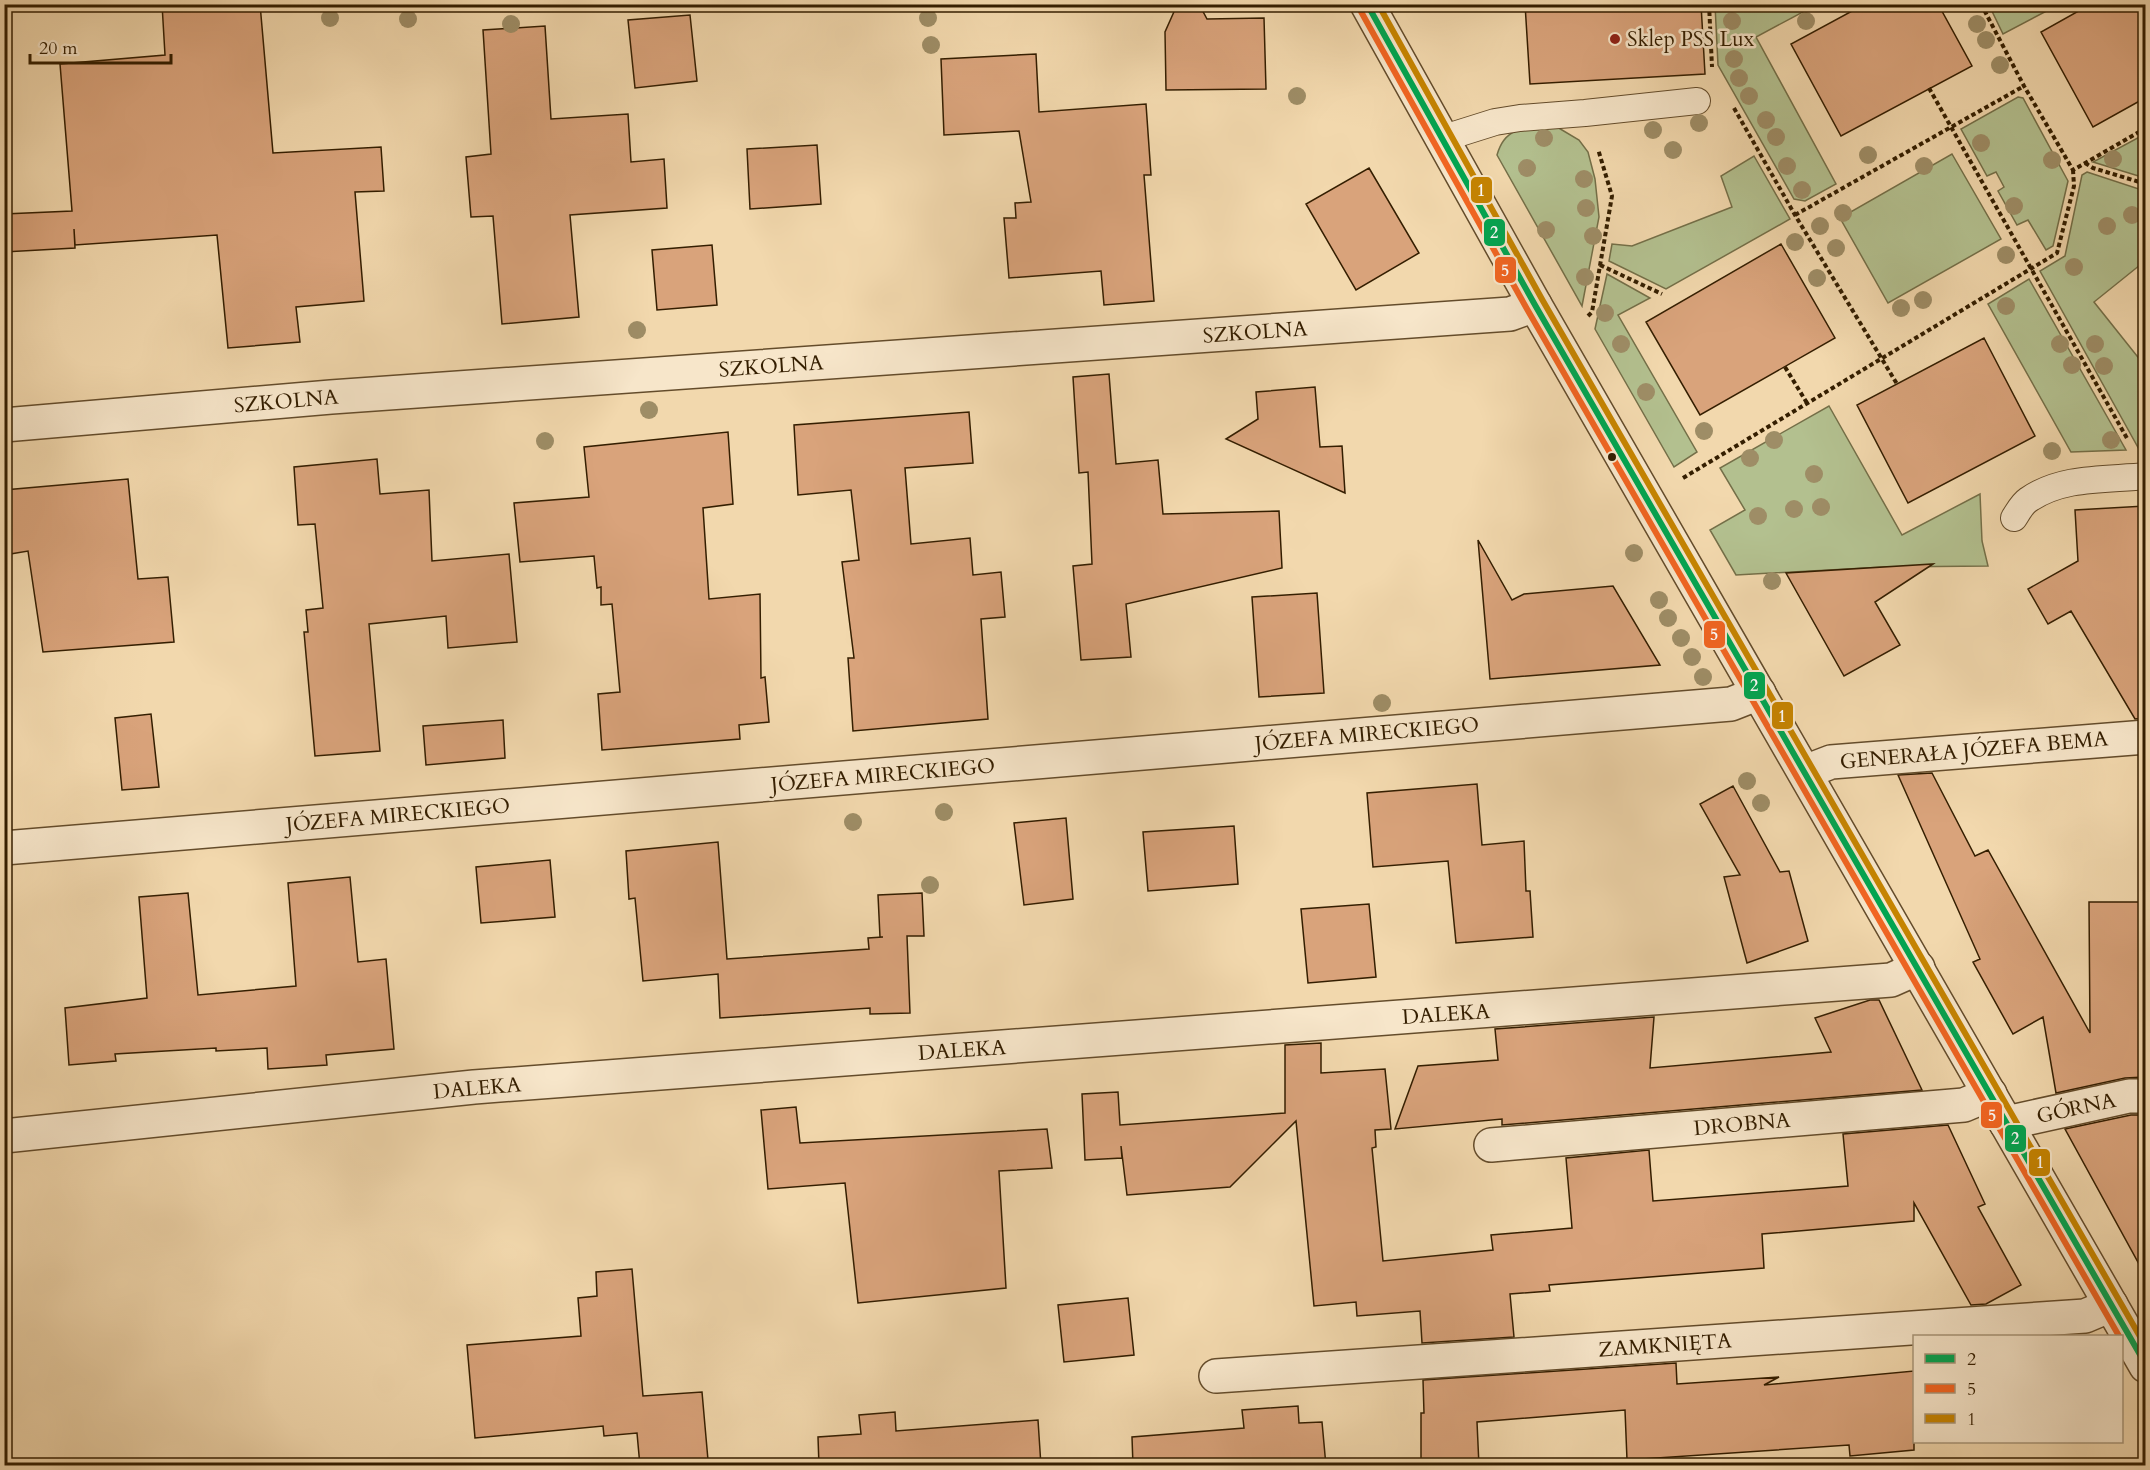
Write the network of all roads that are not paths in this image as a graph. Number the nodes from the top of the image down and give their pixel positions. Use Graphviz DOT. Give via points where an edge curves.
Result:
graph roads {
  1 [pos="1367,4"];
  2 [pos="1697,101"];
  3 [pos="1441,139"];
  4 [pos="1535,305"];
  5 [pos="4,425"];
  6 [pos="2143,476"];
  7 [pos="2014,518"];
  8 [pos="1759,693"];
  9 [pos="2145,737"];
  10 [pos="1805,772"];
  11 [pos="4,848"];
  12 [pos="1918,968"];
  13 [pos="1990,1094"];
  14 [pos="2145,1096"];
  15 [pos="2006,1123"];
  16 [pos="4,1136"];
  17 [pos="1491,1145"];
  18 [pos="2111,1305"];
  19 [pos="2145,1366"];
  20 [pos="1216,1376"];
  1 -- 3 [label="street"];
  2 -- 3 [label="lane" via="1512,119"];
  3 -- 4 [label="street"];
  4 -- 5 [label="street, SZKOLNA" via="1510,315 331,397"];
  4 -- 8 [label="street"];
  6 -- 7 [label="lane" via="2078,481 2045,491 2026,501"];
  8 -- 10 [label="street"];
  8 -- 11 [label="street, JÓZEFA MIRECKIEGO" via="1731,704"];
  9 -- 10 [label="street, GENERAŁA JÓZEFA BEMA" via="1831,762"];
  10 -- 12 [label="street"];
  12 -- 13 [label="street"];
  12 -- 16 [label="street, DALEKA" via="1891,980 474,1088"];
  13 -- 15 [label="street"];
  13 -- 17 [label="street, DROBNA" via="1964,1105"];
  14 -- 15 [label="street, GÓRNA" via="2129,1096"];
  15 -- 18 [label="street"];
  18 -- 19 [label="street"];
  18 -- 20 [label="street, ZAMKNIĘTA" via="2085,1316"];
}
